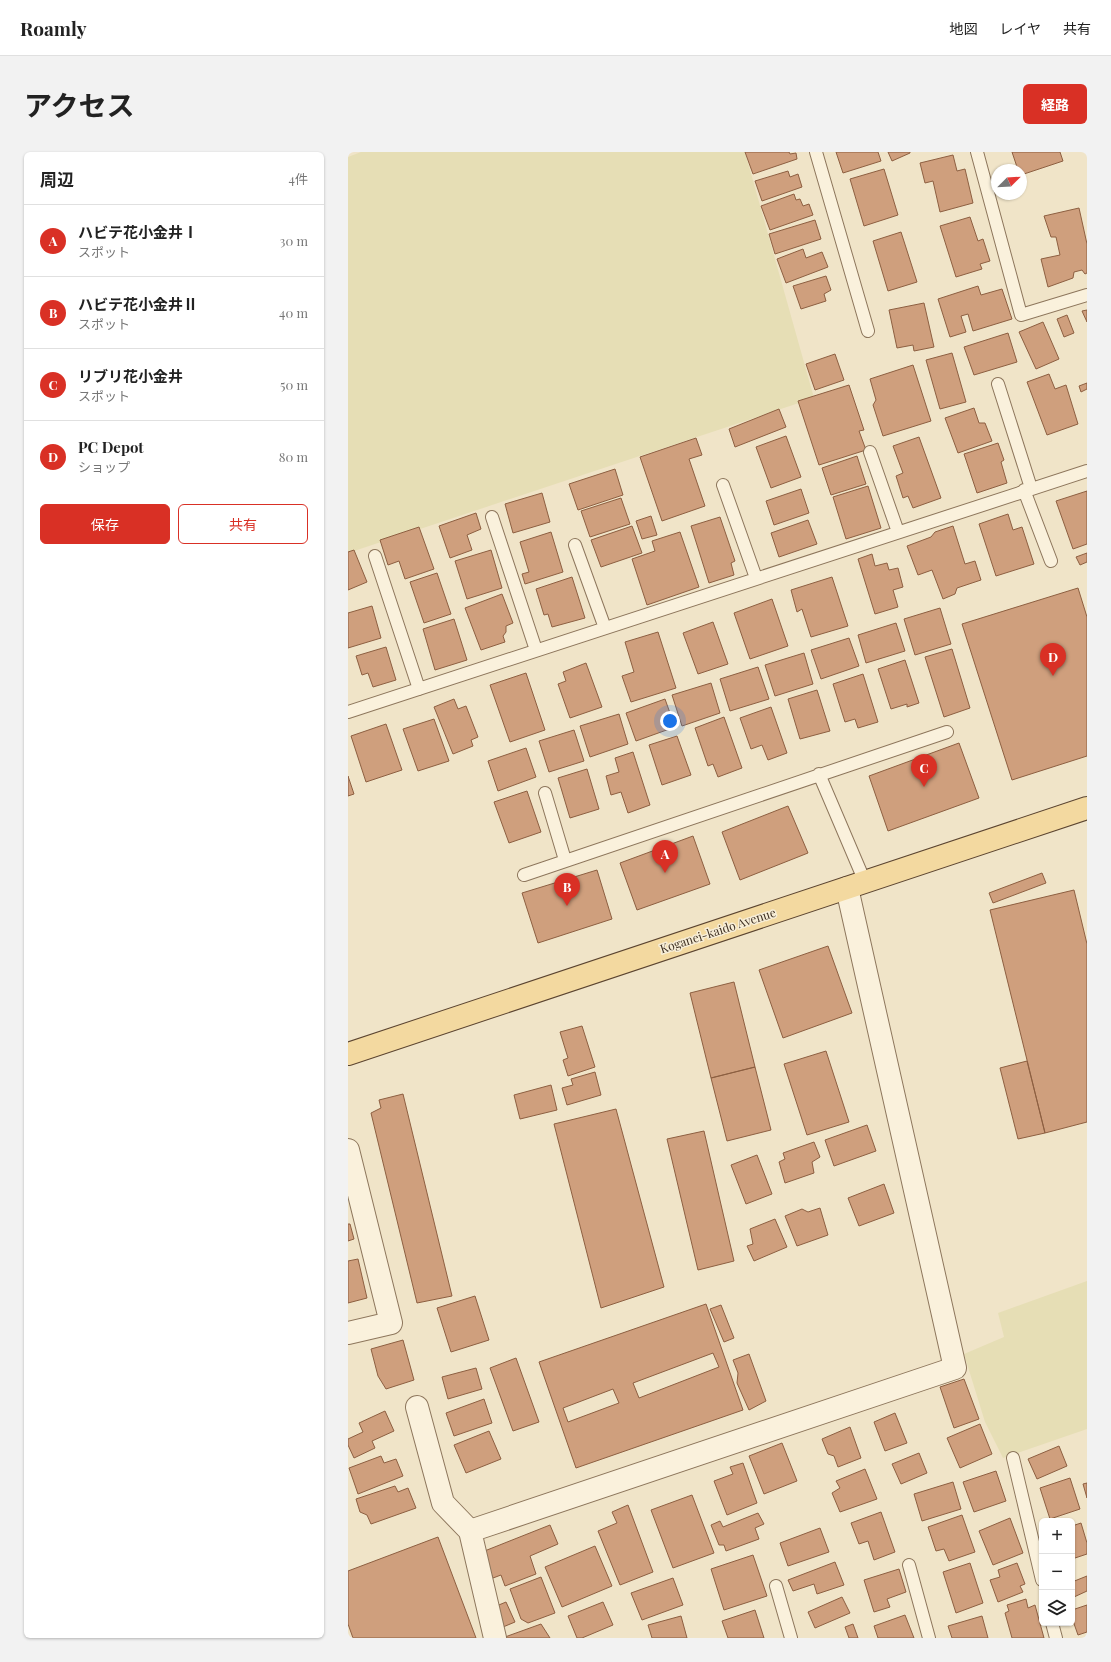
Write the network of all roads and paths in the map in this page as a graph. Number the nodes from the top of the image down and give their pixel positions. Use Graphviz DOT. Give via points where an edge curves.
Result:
graph roads {
  1 [pos="816,152"];
  2 [pos="977,152"];
  3 [pos="1087,295"];
  4 [pos="868,331"];
  5 [pos="998,384"];
  6 [pos="870,452"];
  7 [pos="1087,471"];
  8 [pos="723,484"];
  9 [pos="1028,489"];
  10 [pos="492,517"];
  11 [pos="898,532"];
  12 [pos="575,545"];
  13 [pos="375,556"];
  14 [pos="1051,561"];
  15 [pos="756,578"];
  16 [pos="605,628"];
  17 [pos="536,650"];
  18 [pos="419,689"];
  19 [pos="348,712"];
  20 [pos="947,732"];
  21 [pos="819,774"];
  22 [pos="545,793"];
  23 [pos="1087,808"];
  24 [pos="565,860"];
  25 [pos="524,875"];
  26 [pos="856,885"];
  27 [pos="348,1054"];
  28 [pos="348,1150"];
  29 [pos="348,1333"];
  30 [pos="416,1407"];
  31 [pos="1013,1458"];
  32 [pos="470,1531"];
  33 [pos="909,1565"];
  34 [pos="1039,1567"];
  35 [pos="776,1586"];
  36 [pos="1053,1626"];
  37 [pos="495,1638"];
  38 [pos="790,1638"];
  39 [pos="929,1638"];
  40 [pos="1056,1638"];
  1 -- 4 [label="lane"];
  2 -- 3 [label="lane" via="1021,315"];
  5 -- 9 [label="lane"];
  6 -- 11 [label="lane"];
  7 -- 9 [label="lane"];
  8 -- 15 [label="lane"];
  9 -- 11 [label="lane"];
  9 -- 14 [label="lane"];
  10 -- 17 [label="lane"];
  11 -- 15 [label="lane"];
  12 -- 16 [label="lane"];
  13 -- 18 [label="lane"];
  15 -- 16 [label="lane"];
  16 -- 17 [label="lane"];
  17 -- 18 [label="lane"];
  18 -- 19 [label="lane"];
  20 -- 21 [label="lane"];
  21 -- 24 [label="lane"];
  21 -- 26 [label="lane"];
  22 -- 24 [label="lane"];
  23 -- 26 [label="main road, Koganei-kaido Avenue"];
  24 -- 25 [label="lane"];
  26 -- 27 [label="main road, Koganei-kaido Avenue"];
  26 -- 32 [label="street" via="955,1368"];
  28 -- 29 [label="street" via="391,1323"];
  30 -- 32 [label="street" via="443,1503"];
  31 -- 34 [label="lane"];
  32 -- 37 [label="street"];
  33 -- 39 [label="lane"];
  35 -- 38 [label="lane"];
  36 -- 40 [label="lane"];
}
